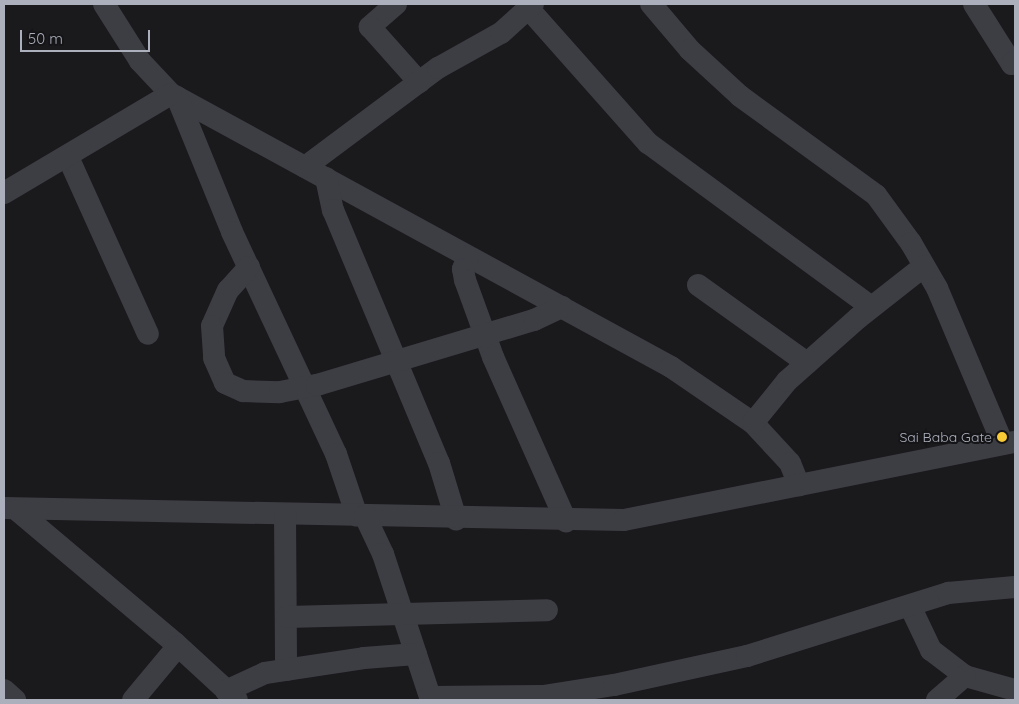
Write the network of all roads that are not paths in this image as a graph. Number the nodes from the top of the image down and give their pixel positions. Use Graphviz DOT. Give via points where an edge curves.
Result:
graph roads {
  1 [pos="104,4"];
  2 [pos="396,4"];
  3 [pos="651,4"];
  4 [pos="974,4"];
  5 [pos="530,6"];
  6 [pos="1014,65"];
  7 [pos="419,82"];
  8 [pos="174,96"];
  9 [pos="68,157"];
  10 [pos="305,166"];
  11 [pos="326,178"];
  12 [pos="4,193"];
  13 [pos="468,257"];
  14 [pos="924,266"];
  15 [pos="249,267"];
  16 [pos="698,285"];
  17 [pos="562,307"];
  18 [pos="871,307"];
  19 [pos="148,334"];
  20 [pos="484,335"];
  21 [pos="395,361"];
  22 [pos="807,364"];
  23 [pos="305,387"];
  24 [pos="753,423"];
  25 [pos="1009,443"];
  26 [pos="799,485"];
  27 [pos="7,508"];
  28 [pos="284,514"];
  29 [pos="361,516"];
  30 [pos="456,519"];
  31 [pos="566,520"];
  32 [pos="1015,587"];
  33 [pos="910,606"];
  34 [pos="548,610"];
  35 [pos="403,614"];
  36 [pos="287,617"];
  37 [pos="178,646"];
  38 [pos="416,654"];
  39 [pos="286,670"];
  40 [pos="965,676"];
  41 [pos="4,690"];
  42 [pos="1015,690"];
  43 [pos="232,696"];
  44 [pos="431,699"];
  45 [pos="15,700"];
  46 [pos="133,700"];
  47 [pos="937,700"];
  1 -- 8 [label="street" via="140,61"];
  2 -- 7 [label="street" via="370,27"];
  3 -- 14 [label="street" via="690,50 740,96 876,195"];
  4 -- 6 [label="street"];
  5 -- 7 [label="street" via="501,33"];
  5 -- 18 [label="street" via="648,143"];
  7 -- 10 [label="street"];
  8 -- 9 [label="street"];
  8 -- 10 [label="street"];
  8 -- 15 [label="street"];
  9 -- 12 [label="street"];
  9 -- 19 [label="street"];
  10 -- 11 [label="street"];
  11 -- 13 [label="street"];
  11 -- 21 [label="street" via="333,210"];
  13 -- 17 [label="street"];
  13 -- 20 [label="street" via="463,268 465,280"];
  14 -- 18 [label="street"];
  14 -- 25 [label="street"];
  15 -- 23 [label="street"];
  15 -- 23 [label="street" via="228,290 212,326 213,351 225,383 243,391 280,392"];
  16 -- 22 [label="street"];
  17 -- 20 [label="street" via="534,320"];
  17 -- 24 [label="street" via="671,367"];
  18 -- 22 [label="street"];
  20 -- 21 [label="street"];
  20 -- 31 [label="street"];
  21 -- 23 [label="street"];
  21 -- 30 [label="street" via="439,463"];
  22 -- 24 [label="street" via="787,382"];
  23 -- 29 [label="street"];
  24 -- 26 [label="street" via="790,463"];
  25 -- 26 [label="street"];
  26 -- 31 [label="street" via="624,520"];
  27 -- 28 [label="street"];
  27 -- 37 [label="street"];
  28 -- 29 [label="street"];
  28 -- 36 [label="street"];
  29 -- 30 [label="street"];
  29 -- 35 [label="street" via="383,554"];
  30 -- 31 [label="street"];
  32 -- 33 [label="street" via="948,593"];
  33 -- 40 [label="street" via="931,650"];
  33 -- 44 [label="street" via="747,656 614,685 544,696"];
  34 -- 35 [label="street"];
  35 -- 36 [label="street"];
  35 -- 38 [label="street"];
  36 -- 39 [label="street"];
  37 -- 43 [label="street"];
  37 -- 46 [label="street"];
  38 -- 39 [label="street"];
  38 -- 44 [label="street"];
  39 -- 43 [label="street" via="245,680"];
  40 -- 42 [label="street"];
  40 -- 47 [label="street"];
  41 -- 45 [label="street"];
}
